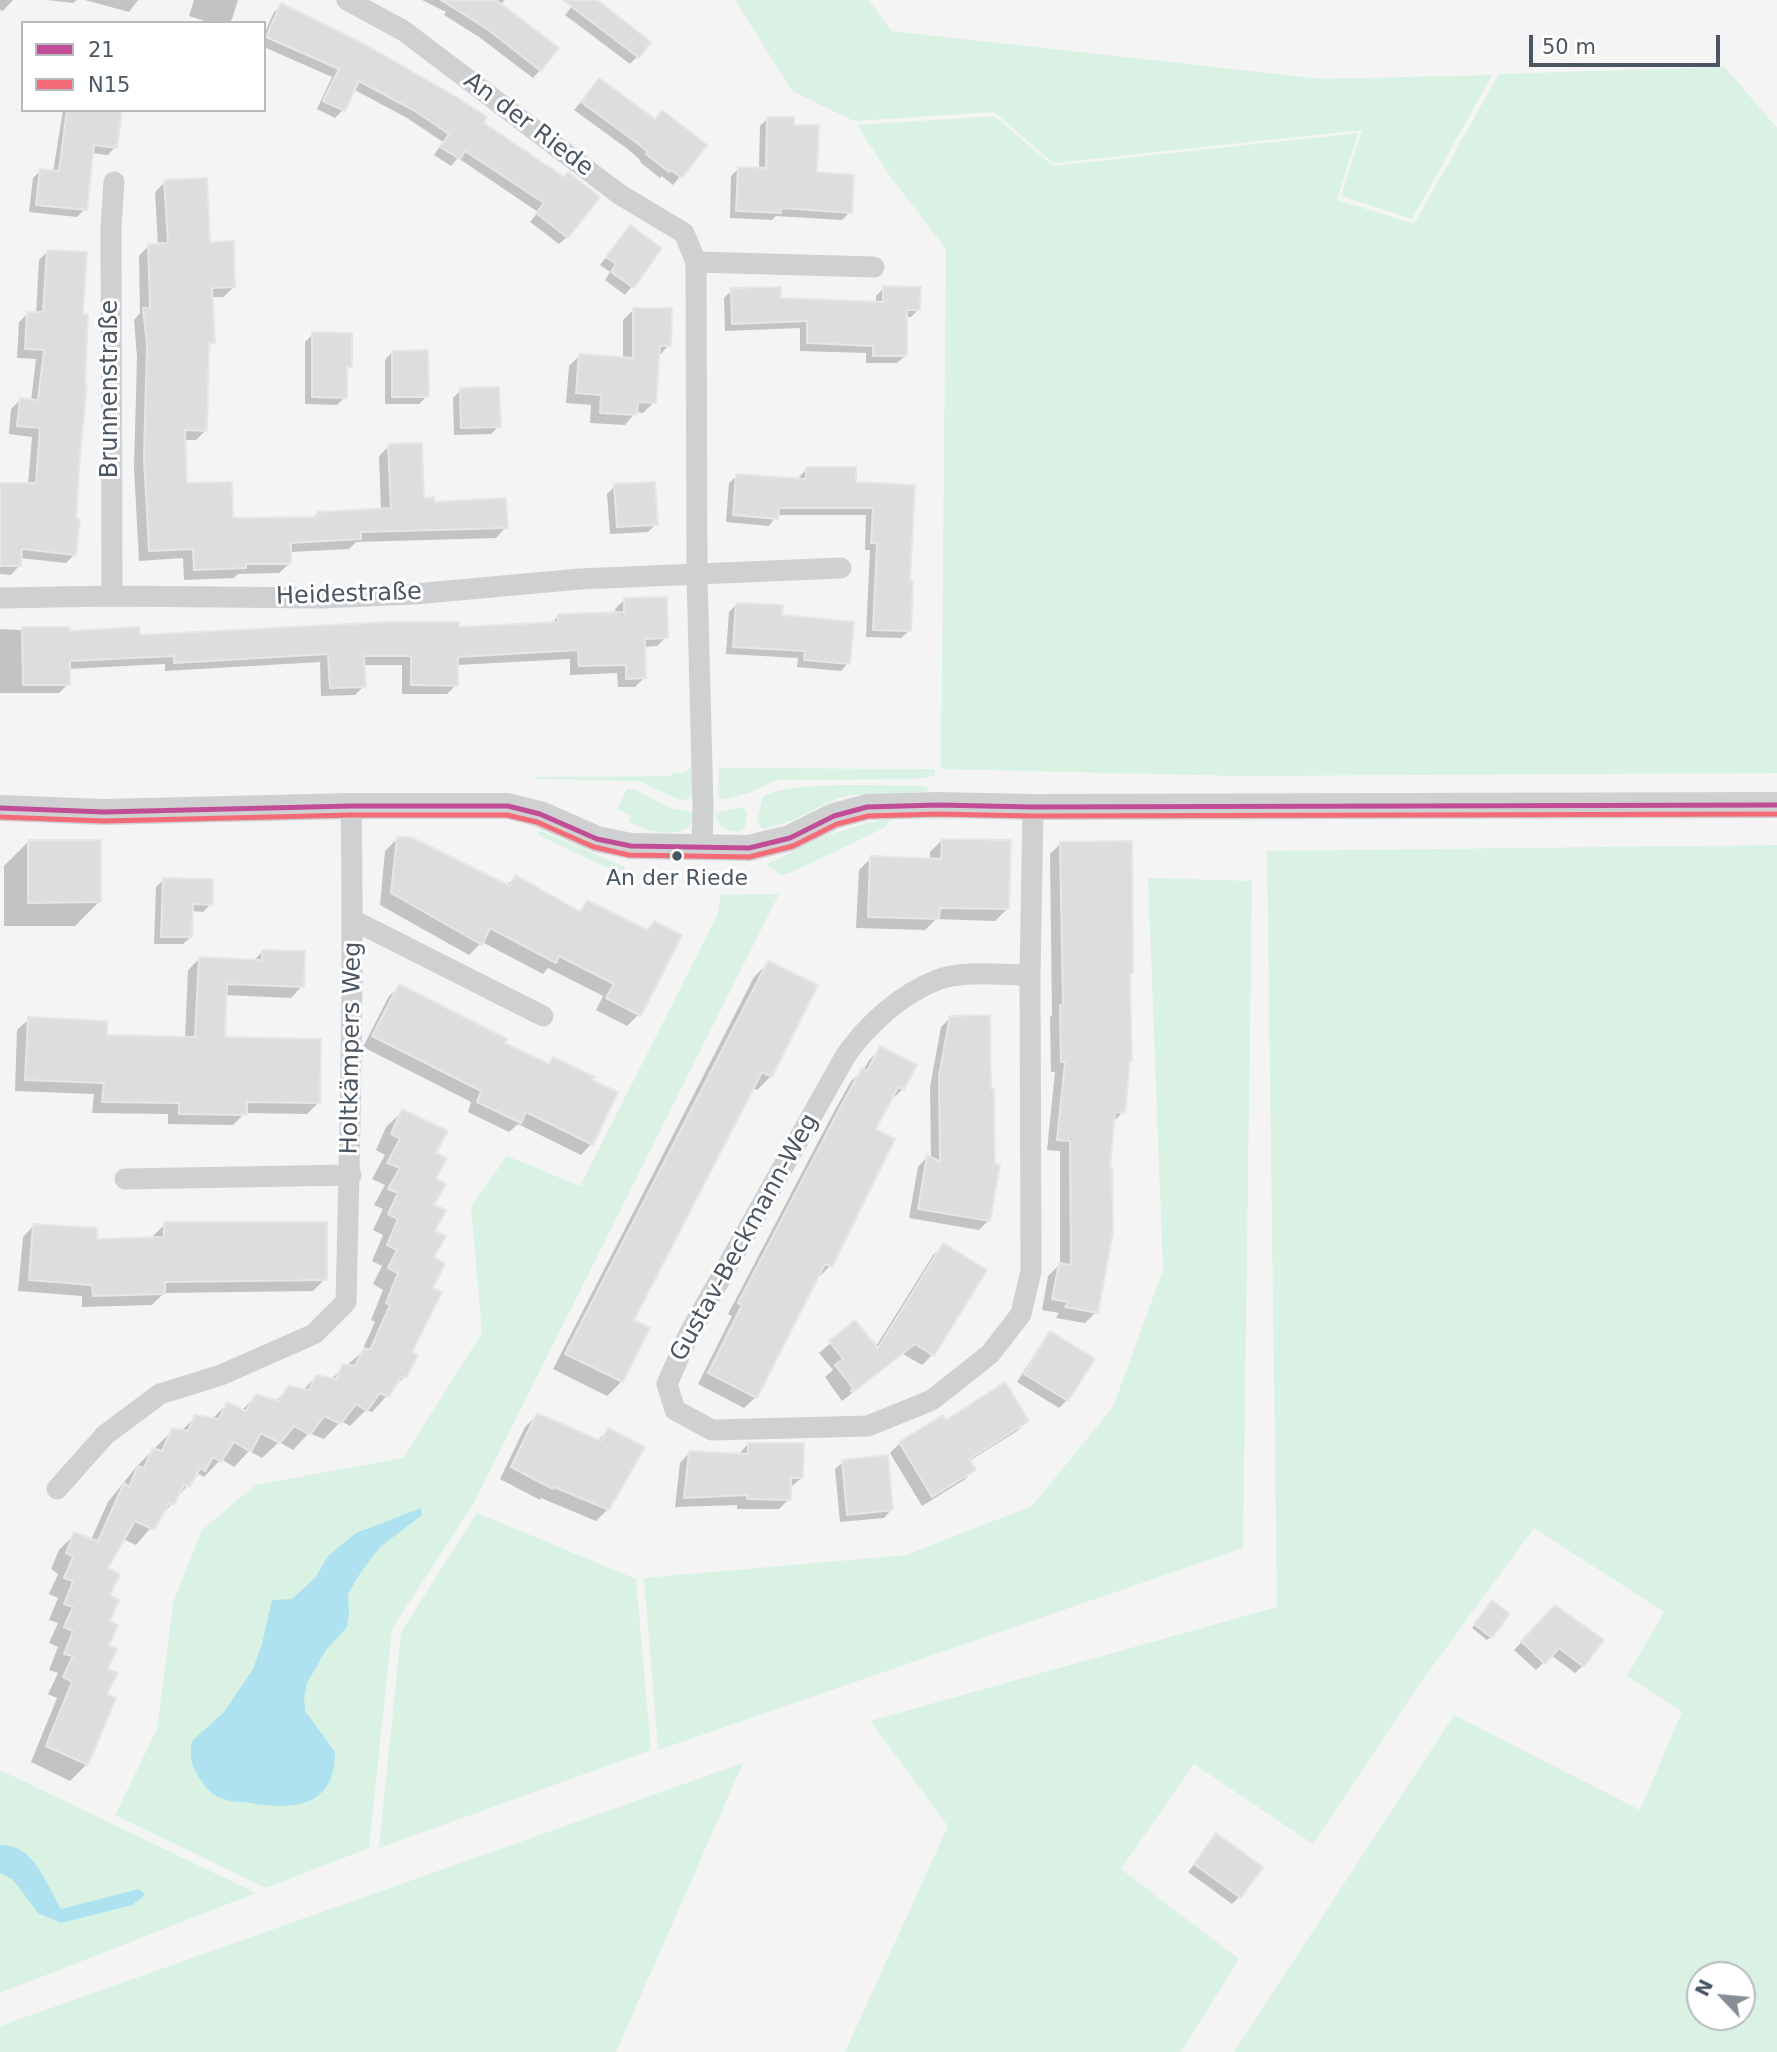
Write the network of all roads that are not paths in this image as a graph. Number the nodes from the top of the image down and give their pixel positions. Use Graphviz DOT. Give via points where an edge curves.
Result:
graph roads {
  1 [pos="347,0"];
  2 [pos="114,182"];
  3 [pos="696,262"];
  4 [pos="874,267"];
  5 [pos="841,568"];
  6 [pos="697,575"];
  7 [pos="112,596"];
  8 [pos="0,598"];
  9 [pos="1777,805"];
  10 [pos="351,806"];
  11 [pos="1033,807"];
  12 [pos="0,808"];
  13 [pos="702,846"];
  14 [pos="353,920"];
  15 [pos="1030,975"];
  16 [pos="544,1016"];
  17 [pos="351,1175"];
  18 [pos="125,1179"];
  19 [pos="57,1489"];
  1 -- 3 [label="street, An der Riede" via="404,31 619,194 684,233"];
  2 -- 7 [label="street, Brunnenstraße"];
  3 -- 4 [label="street"];
  3 -- 6 [label="street, An der Riede"];
  5 -- 6 [label="street"];
  6 -- 7 [label="street, Heidestraße" via="322,598"];
  6 -- 13 [label="street, An der Riede"];
  7 -- 8 [label="street, Heidestraße"];
  9 -- 11 [label="street"];
  10 -- 12 [label="street" via="104,812"];
  10 -- 13 [label="street" via="508,806 540,814 597,839 631,846"];
  10 -- 14 [label="street, Holtkämpers Weg"];
  11 -- 13 [label="street" via="867,807 834,816 790,838 749,848"];
  11 -- 15 [label="street, Gustav-Beckmann-Weg"];
  14 -- 16 [label="street, Holtkämpers Weg"];
  14 -- 17 [label="street, Holtkämpers Weg"];
  15 -- 15 [label="street, Gustav-Beckmann-Weg" via="1031,1271 1021,1314 990,1354 932,1400 869,1426 712,1430 675,1410 667,1384 688,1336 863,1032 938,979"];
  17 -- 18 [label="street, Holtkämpers Weg"];
  17 -- 19 [label="street, Holtkämpers Weg" via="346,1302 314,1334 221,1375 160,1394 105,1435"];
}
